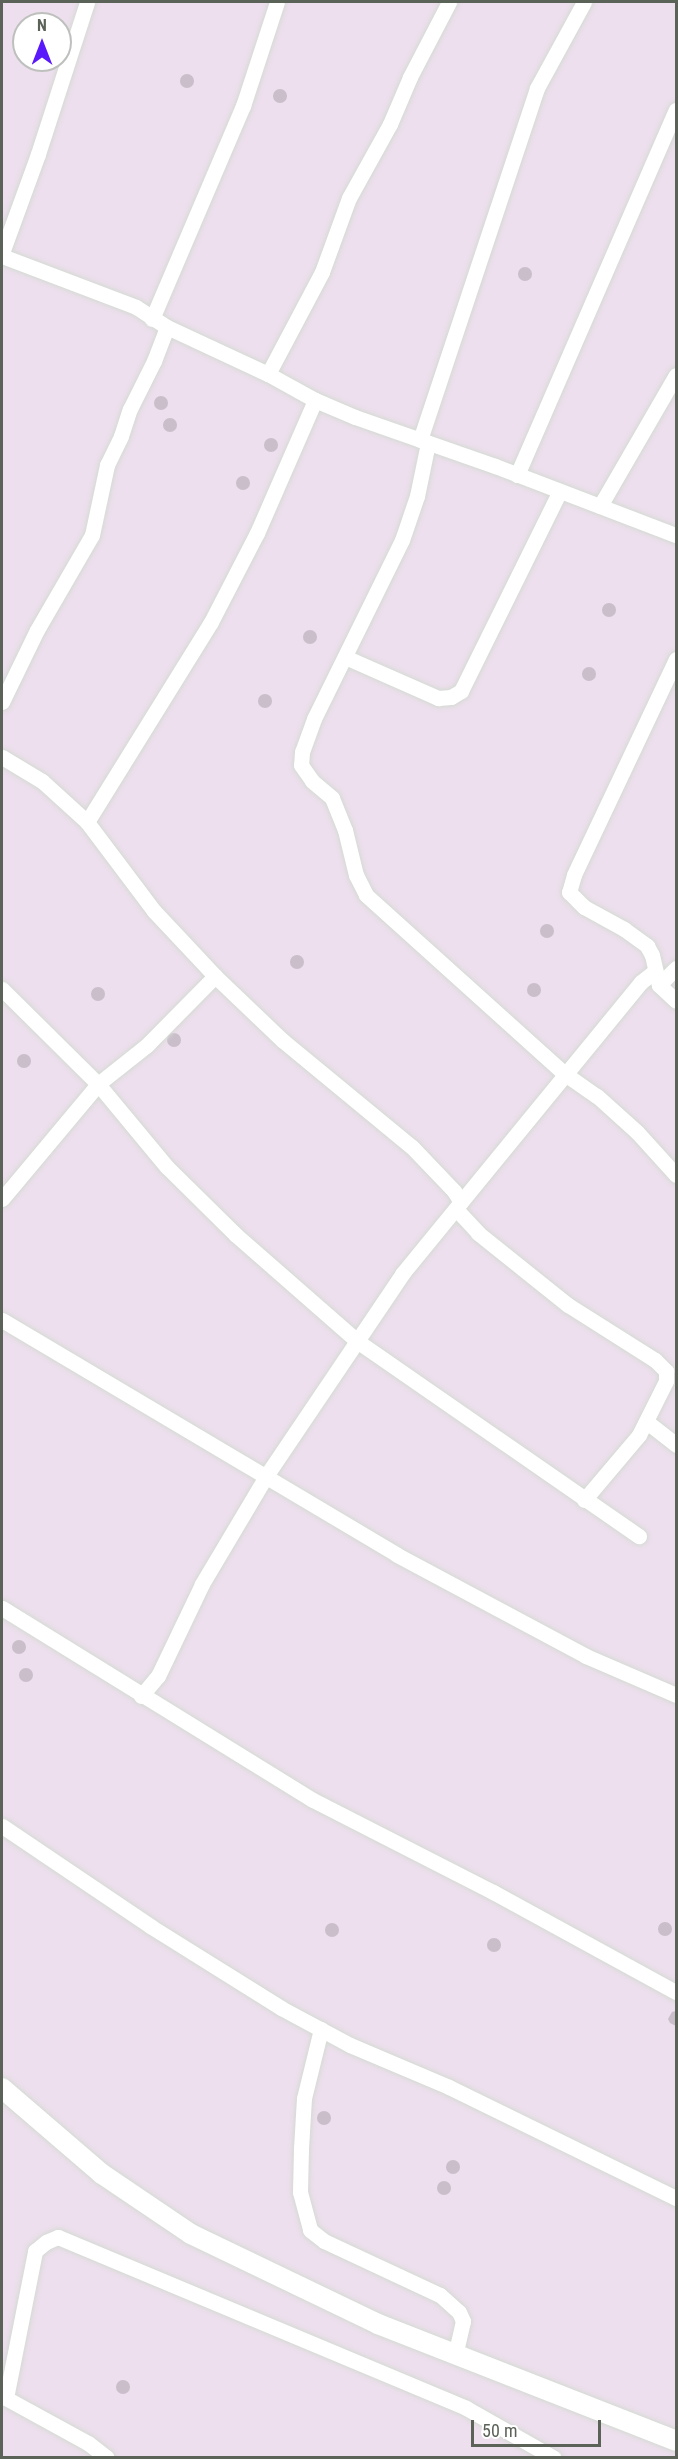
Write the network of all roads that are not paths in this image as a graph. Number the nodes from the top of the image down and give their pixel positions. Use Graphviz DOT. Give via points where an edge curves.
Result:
graph roads {
  1 [pos="87,2"];
  2 [pos="277,2"];
  3 [pos="449,2"];
  4 [pos="584,2"];
  5 [pos="676,110"];
  6 [pos="2,254"];
  7 [pos="152,319"];
  8 [pos="167,327"];
  9 [pos="268,374"];
  10 [pos="676,375"];
  11 [pos="315,400"];
  12 [pos="424,441"];
  13 [pos="517,475"];
  14 [pos="560,491"];
  15 [pos="600,506"];
  16 [pos="676,536"];
  17 [pos="345,657"];
  18 [pos="676,659"];
  19 [pos="2,702"];
  20 [pos="2,757"];
  21 [pos="87,822"];
  22 [pos="676,968"];
  23 [pos="215,976"];
  24 [pos="657,978"];
  25 [pos="2,989"];
  26 [pos="676,1001"];
  27 [pos="565,1074"];
  28 [pos="98,1084"];
  29 [pos="676,1175"];
  30 [pos="2,1199"];
  31 [pos="458,1205"];
  32 [pos="2,1320"];
  33 [pos="357,1341"];
  34 [pos="647,1422"];
  35 [pos="676,1445"];
  36 [pos="266,1476"];
  37 [pos="584,1500"];
  38 [pos="639,1536"];
  39 [pos="2,1608"];
  40 [pos="676,1695"];
  41 [pos="141,1696"];
  42 [pos="2,1826"];
  43 [pos="676,1992"];
  44 [pos="321,2029"];
  45 [pos="2,2088"];
  46 [pos="676,2198"];
  47 [pos="455,2355"];
  48 [pos="4,2397"];
  49 [pos="676,2441"];
  50 [pos="107,2457"];
  51 [pos="554,2457"];
  1 -- 6 [label="street"];
  2 -- 7 [label="street" via="243,106"];
  3 -- 9 [label="street" via="349,198 322,272"];
  4 -- 12 [label="street" via="537,88 526,118"];
  5 -- 13 [label="street"];
  6 -- 7 [label="street" via="135,307"];
  7 -- 8 [label="street"];
  8 -- 9 [label="street"];
  8 -- 19 [label="street" via="107,465 92,535 37,630"];
  9 -- 11 [label="street"];
  10 -- 15 [label="street"];
  11 -- 12 [label="street"];
  11 -- 21 [label="street" via="211,622"];
  12 -- 13 [label="street"];
  12 -- 17 [label="street" via="417,496 402,540"];
  13 -- 14 [label="street"];
  14 -- 15 [label="street"];
  14 -- 17 [label="street" via="461,691 438,698"];
  15 -- 16 [label="street"];
  17 -- 27 [label="street" via="314,719 301,758 304,771 332,798 339,813 359,885 401,929"];
  18 -- 24 [label="street" via="569,892 584,907 640,939 652,955"];
  20 -- 21 [label="street" via="42,782"];
  21 -- 23 [label="street" via="154,911"];
  22 -- 24 [label="street"];
  23 -- 28 [label="street" via="147,1045"];
  23 -- 31 [label="street" via="282,1040 412,1148 454,1191"];
  24 -- 26 [label="street"];
  24 -- 27 [label="street" via="641,982"];
  25 -- 28 [label="street"];
  27 -- 29 [label="street" via="637,1132"];
  27 -- 31 [label="street"];
  28 -- 30 [label="street"];
  28 -- 33 [label="street" via="166,1167 236,1235"];
  31 -- 33 [label="street" via="402,1274"];
  31 -- 34 [label="street" via="478,1233 568,1305 666,1371 666,1381"];
  32 -- 36 [label="street"];
  33 -- 36 [label="street"];
  33 -- 37 [label="street"];
  34 -- 35 [label="street"];
  34 -- 37 [label="street"];
  36 -- 40 [label="street" via="397,1555 586,1656"];
  36 -- 41 [label="street" via="202,1584 158,1676"];
  37 -- 38 [label="street"];
  39 -- 41 [label="street"];
  41 -- 43 [label="street" via="313,1800"];
  42 -- 44 [label="street" via="150,1926"];
  44 -- 46 [label="street"];
  44 -- 47 [label="street" via="304,2098 301,2148 300,2192 310,2230 324,2241 440,2295 463,2320"];
  45 -- 47 [label="street" via="102,2174 191,2234 378,2324"];
  47 -- 49 [label="street"];
  48 -- 50 [label="street"];
  48 -- 51 [label="street" via="36,2251 58,2237 466,2409"];
}
